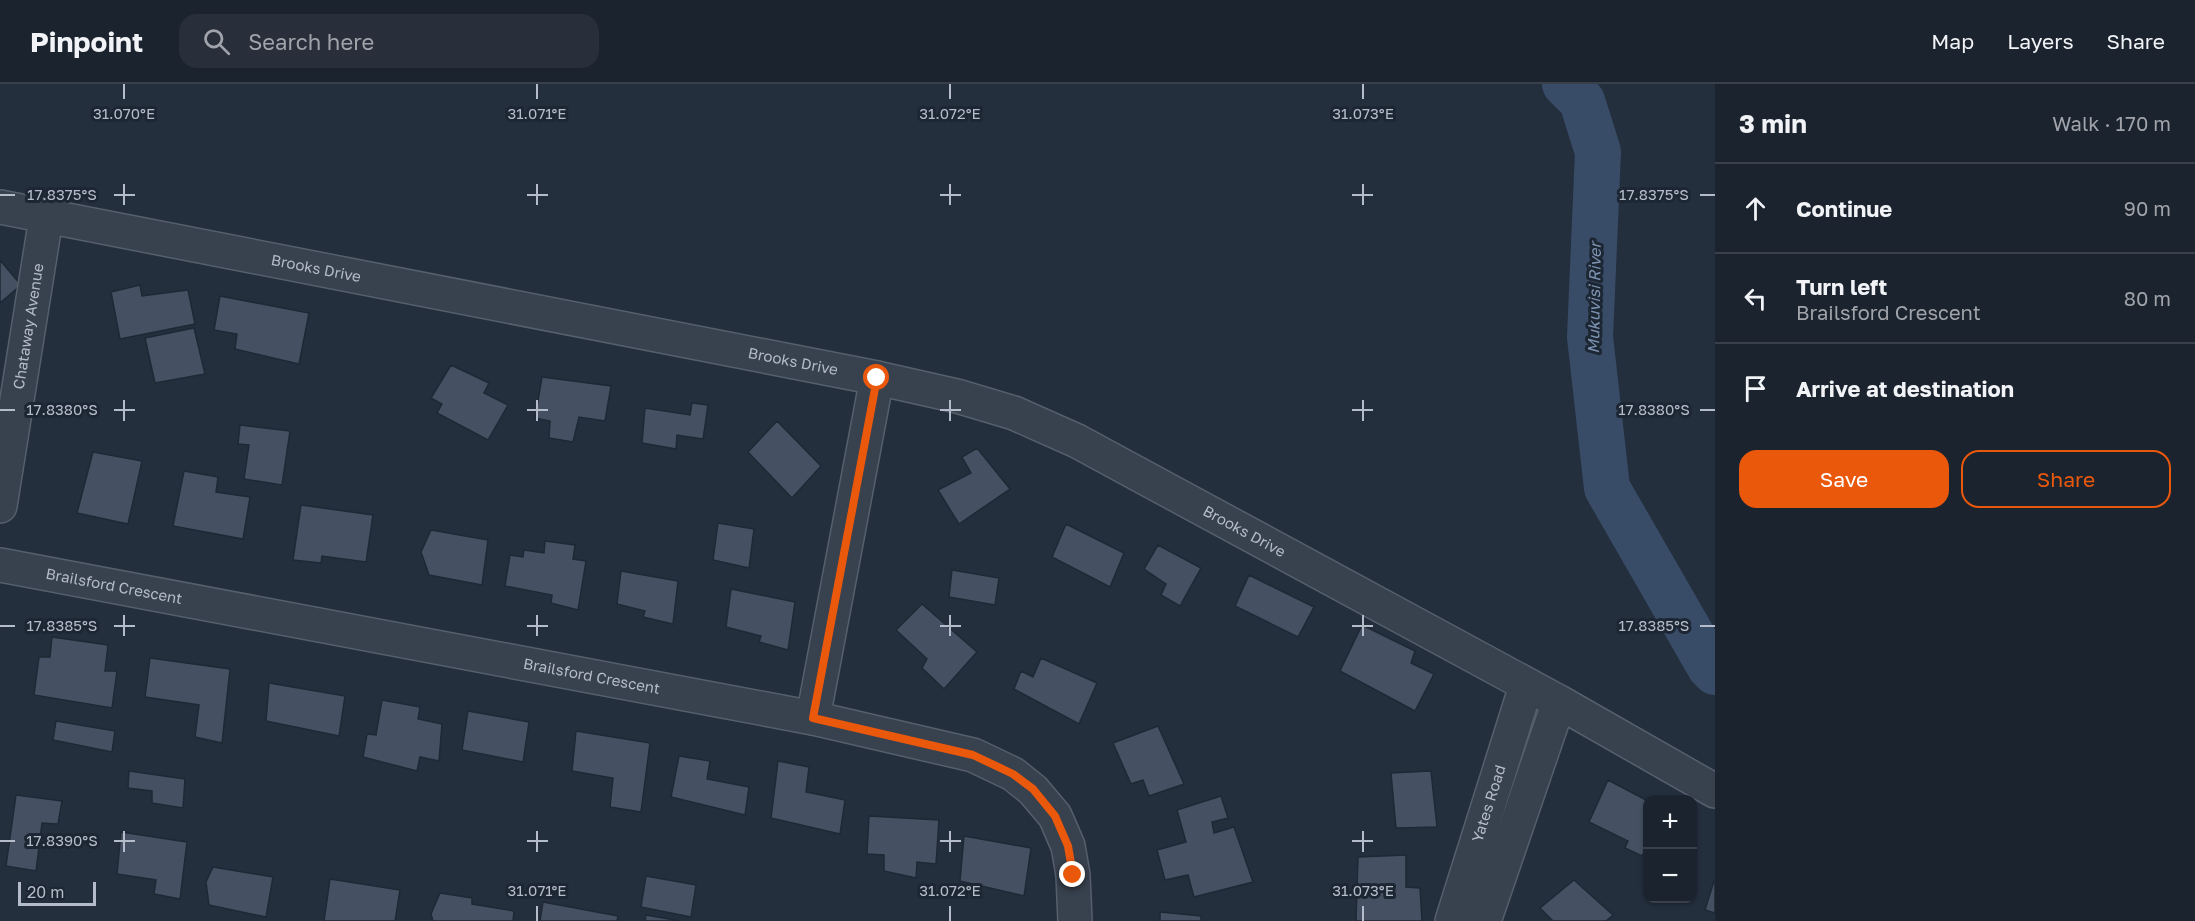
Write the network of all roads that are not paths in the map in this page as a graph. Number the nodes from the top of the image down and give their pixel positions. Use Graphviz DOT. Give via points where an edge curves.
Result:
graph roads {
  1 [pos="0,207"];
  2 [pos="46,218"];
  3 [pos="877,378"];
  4 [pos="0,506"];
  5 [pos="0,565"];
  6 [pos="1526,686"];
  7 [pos="1559,702"];
  8 [pos="813,718"];
  9 [pos="1715,791"];
  10 [pos="1075,921"];
  11 [pos="1452,921"];
  12 [pos="1484,921"];
  1 -- 2 [label="street, Brooks Drive"];
  2 -- 3 [label="street, Brooks Drive"];
  2 -- 4 [label="street, Chataway Avenue"];
  3 -- 6 [label="street, Brooks Drive" via="1002,410 1077,441"];
  3 -- 8 [label="street"];
  5 -- 8 [label="street, Brailsford Crescent"];
  6 -- 7 [label="street, Brooks Drive"];
  6 -- 11 [label="street, Yates Road"];
  7 -- 9 [label="street, Brooks Drive"];
  7 -- 12 [label="street"];
  8 -- 10 [label="street, Brailsford Crescent" via="973,755 1013,774 1033,789 1055,816 1068,846"];
}
